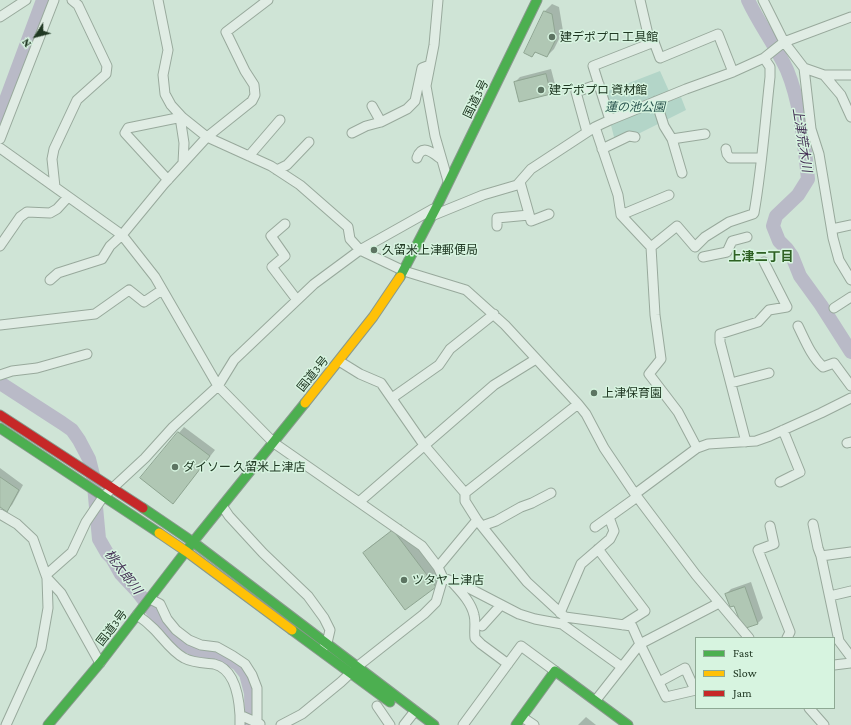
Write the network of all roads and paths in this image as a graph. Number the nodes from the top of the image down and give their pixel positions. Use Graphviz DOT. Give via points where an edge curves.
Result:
graph roads {
  1 [pos="54,0"];
  2 [pos="72,0"];
  3 [pos="158,0"];
  4 [pos="268,0"];
  5 [pos="438,0"];
  6 [pos="537,0"];
  7 [pos="640,0"];
  8 [pos="763,0"];
  9 [pos="22,1"];
  10 [pos="0,17"];
  11 [pos="851,18"];
  12 [pos="784,42"];
  13 [pos="650,43"];
  14 [pos="764,58"];
  15 [pos="430,65"];
  16 [pos="804,68"];
  17 [pos="733,72"];
  18 [pos="824,75"];
  19 [pos="851,75"];
  20 [pos="599,84"];
  21 [pos="656,101"];
  22 [pos="372,106"];
  23 [pos="181,117"];
  24 [pos="851,117"];
  25 [pos="280,120"];
  26 [pos="610,120"];
  27 [pos="381,122"];
  28 [pos="591,130"];
  29 [pos="352,133"];
  30 [pos="705,134"];
  31 [pos="207,137"];
  32 [pos="636,137"];
  33 [pos="0,139"];
  34 [pos="672,139"];
  35 [pos="309,142"];
  36 [pos="0,148"];
  37 [pos="602,149"];
  38 [pos="726,149"];
  39 [pos="249,156"];
  40 [pos="416,158"];
  41 [pos="761,158"];
  42 [pos="441,159"];
  43 [pos="183,163"];
  44 [pos="277,170"];
  45 [pos="682,173"];
  46 [pos="168,180"];
  47 [pos="520,182"];
  48 [pos="448,183"];
  49 [pos="55,187"];
  50 [pos="669,195"];
  51 [pos="68,197"];
  52 [pos="437,206"];
  53 [pos="529,214"];
  54 [pos="549,214"];
  55 [pos="621,215"];
  56 [pos="433,216"];
  57 [pos="285,224"];
  58 [pos="851,225"];
  59 [pos="497,226"];
  60 [pos="832,230"];
  61 [pos="122,235"];
  62 [pos="746,237"];
  63 [pos="0,246"];
  64 [pos="651,247"];
  65 [pos="360,250"];
  66 [pos="703,257"];
  67 [pos="764,262"];
  68 [pos="404,271"];
  69 [pos="850,276"];
  70 [pos="50,280"];
  71 [pos="162,290"];
  72 [pos="851,297"];
  73 [pos="297,300"];
  74 [pos="834,308"];
  75 [pos="494,314"];
  76 [pos="0,325"];
  77 [pos="798,326"];
  78 [pos="87,354"];
  79 [pos="536,359"];
  80 [pos="339,361"];
  81 [pos="769,373"];
  82 [pos="0,375"];
  83 [pos="731,383"];
  84 [pos="218,386"];
  85 [pos="851,386"];
  86 [pos="392,398"];
  87 [pos="851,398"];
  88 [pos="578,404"];
  89 [pos="0,416"];
  90 [pos="0,428"];
  91 [pos="783,430"];
  92 [pos="746,442"];
  93 [pos="274,443"];
  94 [pos="424,445"];
  95 [pos="697,448"];
  96 [pos="780,482"];
  97 [pos="114,488"];
  98 [pos="465,493"];
  99 [pos="551,493"];
  100 [pos="636,496"];
  101 [pos="103,497"];
  102 [pos="359,502"];
  103 [pos="223,507"];
  104 [pos="0,514"];
  105 [pos="609,517"];
  106 [pos="480,523"];
  107 [pos="812,524"];
  108 [pos="770,526"];
  109 [pos="594,527"];
  110 [pos="194,542"];
  111 [pos="598,549"];
  112 [pos="187,552"];
  113 [pos="851,552"];
  114 [pos="821,556"];
  115 [pos="438,567"];
  116 [pos="46,577"];
  117 [pos="447,580"];
  118 [pos="851,591"];
  119 [pos="830,596"];
  120 [pos="150,599"];
  121 [pos="719,603"];
  122 [pos="501,605"];
  123 [pos="139,613"];
  124 [pos="563,618"];
  125 [pos="623,625"];
  126 [pos="482,626"];
  127 [pos="747,637"];
  128 [pos="788,637"];
  129 [pos="836,641"];
  130 [pos="327,643"];
  131 [pos="640,644"];
  132 [pos="321,651"];
  133 [pos="851,657"];
  134 [pos="100,663"];
  135 [pos="851,663"];
  136 [pos="508,664"];
  137 [pos="835,665"];
  138 [pos="358,666"];
  139 [pos="622,667"];
  140 [pos="555,671"];
  141 [pos="350,673"];
  142 [pos="658,682"];
  143 [pos="695,688"];
  144 [pos="695,690"];
  145 [pos="596,700"];
  146 [pos="377,706"];
  147 [pos="810,709"];
  148 [pos="412,714"];
  149 [pos="240,715"];
  150 [pos="522,717"];
  151 [pos="259,724"];
  152 [pos="6,725"];
  153 [pos="48,725"];
  154 [pos="240,725"];
  155 [pos="281,725"];
  156 [pos="390,725"];
  157 [pos="404,725"];
  158 [pos="420,725"];
  159 [pos="434,725"];
  160 [pos="463,725"];
  161 [pos="516,725"];
  162 [pos="534,725"];
  163 [pos="628,725"];
  164 [pos="824,725"];
  1 -- 33 [label="street"];
  2 -- 49 [label="street" via="78,5 107,66 106,74 77,100 54,149 52,159"];
  3 -- 23 [label="street" via="168,50 163,75 165,94"];
  4 -- 31 [label="street" via="226,32 254,85 255,95 252,101"];
  5 -- 15 [label="street"];
  6 -- 48 [label="main road, 国道3号"];
  7 -- 13 [label="street"];
  8 -- 12 [label="street"];
  9 -- 10 [label="street"];
  11 -- 12 [label="street"];
  12 -- 14 [label="street"];
  12 -- 16 [label="street"];
  13 -- 17 [label="street" via="654,42 660,58 718,34"];
  13 -- 20 [label="street" via="593,66"];
  14 -- 17 [label="street"];
  14 -- 41 [label="street" via="770,67 770,77"];
  15 -- 27 [label="street" via="422,68 415,101 407,109"];
  15 -- 42 [label="street" via="426,86"];
  16 -- 18 [label="street"];
  16 -- 60 [label="street" via="811,129 819,154"];
  17 -- 21 [label="street"];
  18 -- 19 [label="street"];
  18 -- 24 [label="street" via="841,95"];
  20 -- 26 [label="street"];
  20 -- 28 [label="street" via="576,92"];
  21 -- 26 [label="street"];
  21 -- 34 [label="street" via="664,126"];
  22 -- 27 [label="street"];
  23 -- 31 [label="street"];
  23 -- 43 [label="street"];
  23 -- 46 [label="street" via="128,128 126,134"];
  25 -- 39 [label="street"];
  26 -- 28 [label="street"];
  27 -- 29 [label="street"];
  28 -- 37 [label="street"];
  28 -- 47 [label="street" via="531,169"];
  30 -- 34 [label="street"];
  31 -- 39 [label="street"];
  31 -- 43 [label="street"];
  32 -- 37 [label="street" via="629,136"];
  34 -- 45 [label="street"];
  35 -- 44 [label="street" via="287,165"];
  36 -- 49 [label="street"];
  37 -- 55 [label="street" via="618,195"];
  38 -- 41 [label="street" via="730,158"];
  39 -- 44 [label="street"];
  40 -- 42 [label="street" via="422,150 429,151"];
  41 -- 64 [label="street" via="760,177 752,214 729,222 705,237 695,247 677,226"];
  42 -- 48 [label="street"];
  43 -- 46 [label="street"];
  44 -- 65 [label="street" via="300,185 338,217 348,227 350,239"];
  46 -- 61 [label="street"];
  47 -- 53 [label="street"];
  47 -- 56 [label="street"];
  48 -- 52 [label="main road, 国道3号"];
  49 -- 51 [label="street"];
  50 -- 55 [label="street"];
  51 -- 61 [label="street"];
  51 -- 63 [label="street" via="50,214 27,212 20,217"];
  52 -- 56 [label="main road, 国道3号"];
  52 -- 65 [label="street"];
  53 -- 54 [label="street" via="530,221"];
  53 -- 59 [label="street" via="498,218"];
  55 -- 64 [label="street"];
  56 -- 68 [label="main road, 国道3号"];
  57 -- 73 [label="street" via="271,236 285,256 272,267"];
  58 -- 60 [label="street"];
  60 -- 69 [label="street" via="839,260"];
  61 -- 70 [label="street" via="102,258 58,273"];
  61 -- 71 [label="street"];
  62 -- 66 [label="street" via="732,242 727,252"];
  64 -- 95 [label="street" via="655,315 661,359 649,374 678,412"];
  65 -- 68 [label="street"];
  65 -- 73 [label="street"];
  67 -- 83 [label="street" via="787,307 769,310 758,322 720,334"];
  68 -- 75 [label="street" via="466,290"];
  68 -- 80 [label="main road, 国道3号"];
  71 -- 76 [label="street" via="144,302 129,290 95,314"];
  71 -- 84 [label="street"];
  72 -- 74 [label="street"];
  73 -- 84 [label="street" via="234,360"];
  75 -- 79 [label="street"];
  75 -- 86 [label="street" via="450,349 439,365"];
  77 -- 85 [label="street" via="818,362 823,367 834,363"];
  78 -- 82 [label="street"];
  79 -- 88 [label="street"];
  79 -- 94 [label="street" via="494,385"];
  80 -- 86 [label="street" via="381,383"];
  80 -- 93 [label="main road, 国道3号"];
  81 -- 83 [label="street"];
  83 -- 92 [label="street"];
  84 -- 93 [label="street"];
  84 -- 97 [label="street" via="173,427"];
  86 -- 94 [label="street"];
  87 -- 91 [label="street"];
  88 -- 98 [label="street"];
  88 -- 100 [label="street"];
  89 -- 97 [label="main road"];
  90 -- 101 [label="main road"];
  91 -- 92 [label="street" via="756,441"];
  91 -- 96 [label="street" via="800,472"];
  92 -- 95 [label="street" via="708,444"];
  93 -- 102 [label="street"];
  93 -- 103 [label="main road, 国道3号"];
  94 -- 98 [label="street"];
  94 -- 102 [label="street"];
  95 -- 100 [label="street"];
  97 -- 101 [label="street"];
  97 -- 110 [label="main road"];
  98 -- 106 [label="street" via="465,501"];
  99 -- 106 [label="street" via="496,521"];
  100 -- 105 [label="street"];
  100 -- 121 [label="street"];
  101 -- 112 [label="main road"];
  101 -- 116 [label="street" via="86,522 72,552"];
  102 -- 115 [label="street" via="422,546"];
  103 -- 110 [label="main road, 国道3号"];
  103 -- 130 [label="street" via="263,553 308,596 330,630"];
  104 -- 116 [label="street" via="17,524 33,539"];
  105 -- 109 [label="street"];
  105 -- 111 [label="street" via="614,531 610,539"];
  106 -- 115 [label="street"];
  106 -- 124 [label="street" via="527,582"];
  107 -- 114 [label="street"];
  108 -- 128 [label="street" via="774,544 758,550 790,632"];
  110 -- 112 [label="main road, 国道3号"];
  110 -- 130 [label="main road"];
  111 -- 124 [label="street" via="581,564"];
  111 -- 125 [label="street" via="645,611"];
  112 -- 120 [label="main road, 国道3号"];
  112 -- 132 [label="main road"];
  113 -- 114 [label="street"];
  114 -- 119 [label="street"];
  115 -- 117 [label="street"];
  116 -- 134 [label="street" via="61,593"];
  116 -- 152 [label="street" via="48,608 41,648"];
  117 -- 122 [label="street"];
  117 -- 136 [label="street" via="464,595 471,607 475,638"];
  117 -- 138 [label="street" via="436,602 424,614"];
  118 -- 119 [label="street"];
  119 -- 129 [label="street"];
  120 -- 123 [label="main road, 国道3号"];
  120 -- 151 [label="street" via="160,604 167,619 189,640 217,648 245,664 257,688"];
  121 -- 127 [label="street"];
  121 -- 131 [label="street"];
  122 -- 124 [label="street" via="534,619"];
  122 -- 126 [label="street"];
  123 -- 134 [label="main road, 国道3号"];
  123 -- 149 [label="street" via="185,659 216,665 227,672 235,684"];
  124 -- 125 [label="street"];
  124 -- 139 [label="street"];
  125 -- 131 [label="street" via="632,626"];
  129 -- 133 [label="street"];
  130 -- 132 [label="street"];
  130 -- 138 [label="main road"];
  131 -- 139 [label="street"];
  131 -- 142 [label="street"];
  132 -- 141 [label="main road"];
  134 -- 153 [label="main road, 国道3号"];
  135 -- 137 [label="street"];
  136 -- 140 [label="street" via="521,646"];
  136 -- 160 [label="street"];
  138 -- 141 [label="street"];
  138 -- 148 [label="main road"];
  139 -- 145 [label="street"];
  140 -- 145 [label="main road"];
  140 -- 150 [label="main road"];
  141 -- 148 [label="main road"];
  141 -- 155 [label="street" via="302,714"];
  142 -- 143 [label="street" via="685,668"];
  142 -- 144 [label="street" via="666,697"];
  145 -- 163 [label="main road"];
  146 -- 156 [label="street"];
  147 -- 164 [label="street"];
  148 -- 157 [label="street"];
  148 -- 158 [label="main road"];
  148 -- 159 [label="main road"];
  149 -- 151 [label="street"];
  149 -- 154 [label="street"];
  150 -- 161 [label="main road"];
  150 -- 162 [label="street"];
}
